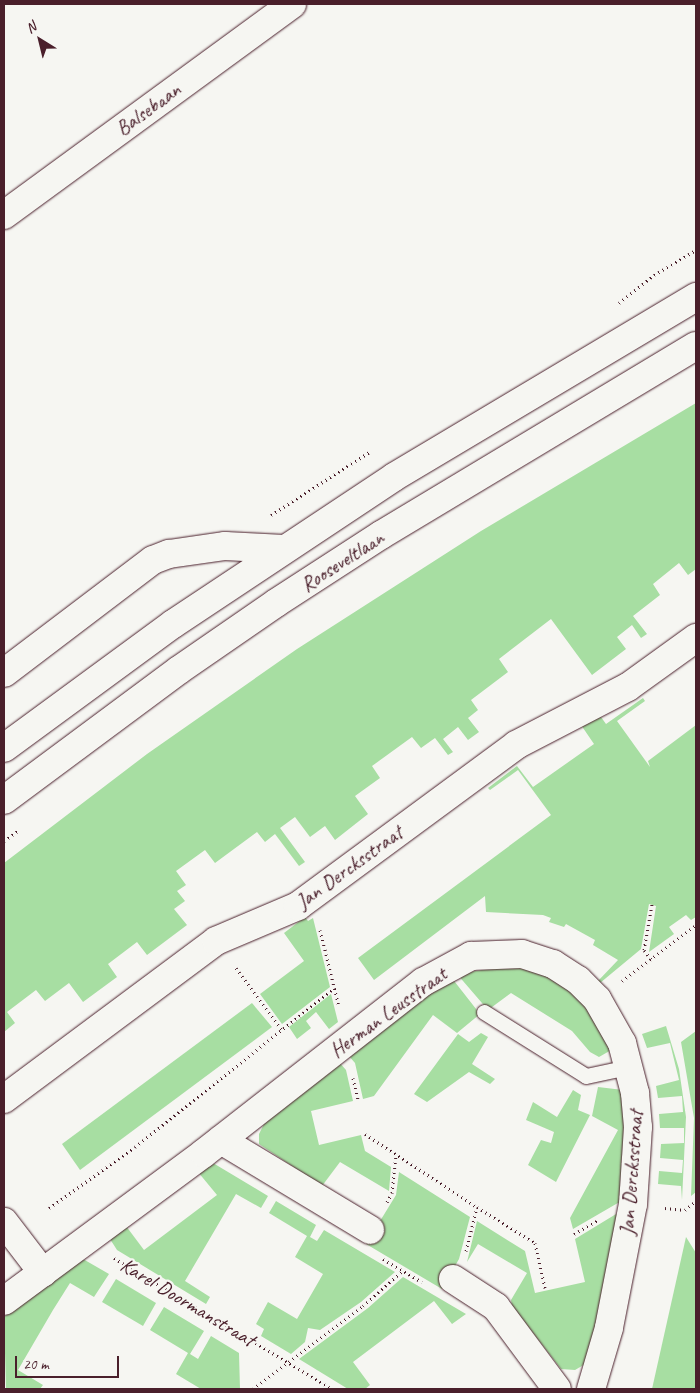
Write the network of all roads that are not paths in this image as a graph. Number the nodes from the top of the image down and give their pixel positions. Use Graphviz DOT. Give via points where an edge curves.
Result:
graph roads {
  1 [pos="292,4"];
  2 [pos="4,215"];
  3 [pos="696,297"];
  4 [pos="696,346"];
  5 [pos="284,549"];
  6 [pos="696,638"];
  7 [pos="4,673"];
  8 [pos="4,748"];
  9 [pos="4,800"];
  10 [pos="597,999"];
  11 [pos="484,1012"];
  12 [pos="628,1067"];
  13 [pos="4,1099"];
  14 [pos="221,1140"];
  15 [pos="4,1222"];
  16 [pos="374,1243"];
  17 [pos="43,1273"];
  18 [pos="453,1279"];
  19 [pos="4,1301"];
  20 [pos="557,1389"];
  21 [pos="591,1389"];
  1 -- 2 [label="street, Balsebaan"];
  3 -- 5 [label="street, Rooseveltlaan" via="394,477"];
  4 -- 9 [label="street, Rooseveltlaan" via="381,535 179,670"];
  5 -- 7 [label="street, Rooseveltlaan" via="225,546 169,554 153,560"];
  5 -- 8 [label="street, Rooseveltlaan" via="126,657"];
  6 -- 13 [label="street, Jan Dercksstraat" via="628,687 516,745 298,906 216,941"];
  10 -- 12 [label="street, Jan Dercksstraat" via="622,1043"];
  10 -- 14 [label="street, Herman Leusstraat" via="578,980 553,964 522,954 471,956 422,982"];
  11 -- 12 [label="lane" via="586,1076"];
  12 -- 21 [label="street, Jan Dercksstraat" via="635,1093 638,1127 633,1204 609,1328"];
  14 -- 16 [label="street"];
  14 -- 17 [label="street, Herman Leusstraat"];
  15 -- 17 [label="street"];
  17 -- 19 [label="street"];
  18 -- 20 [label="street" via="496,1308"];
}
